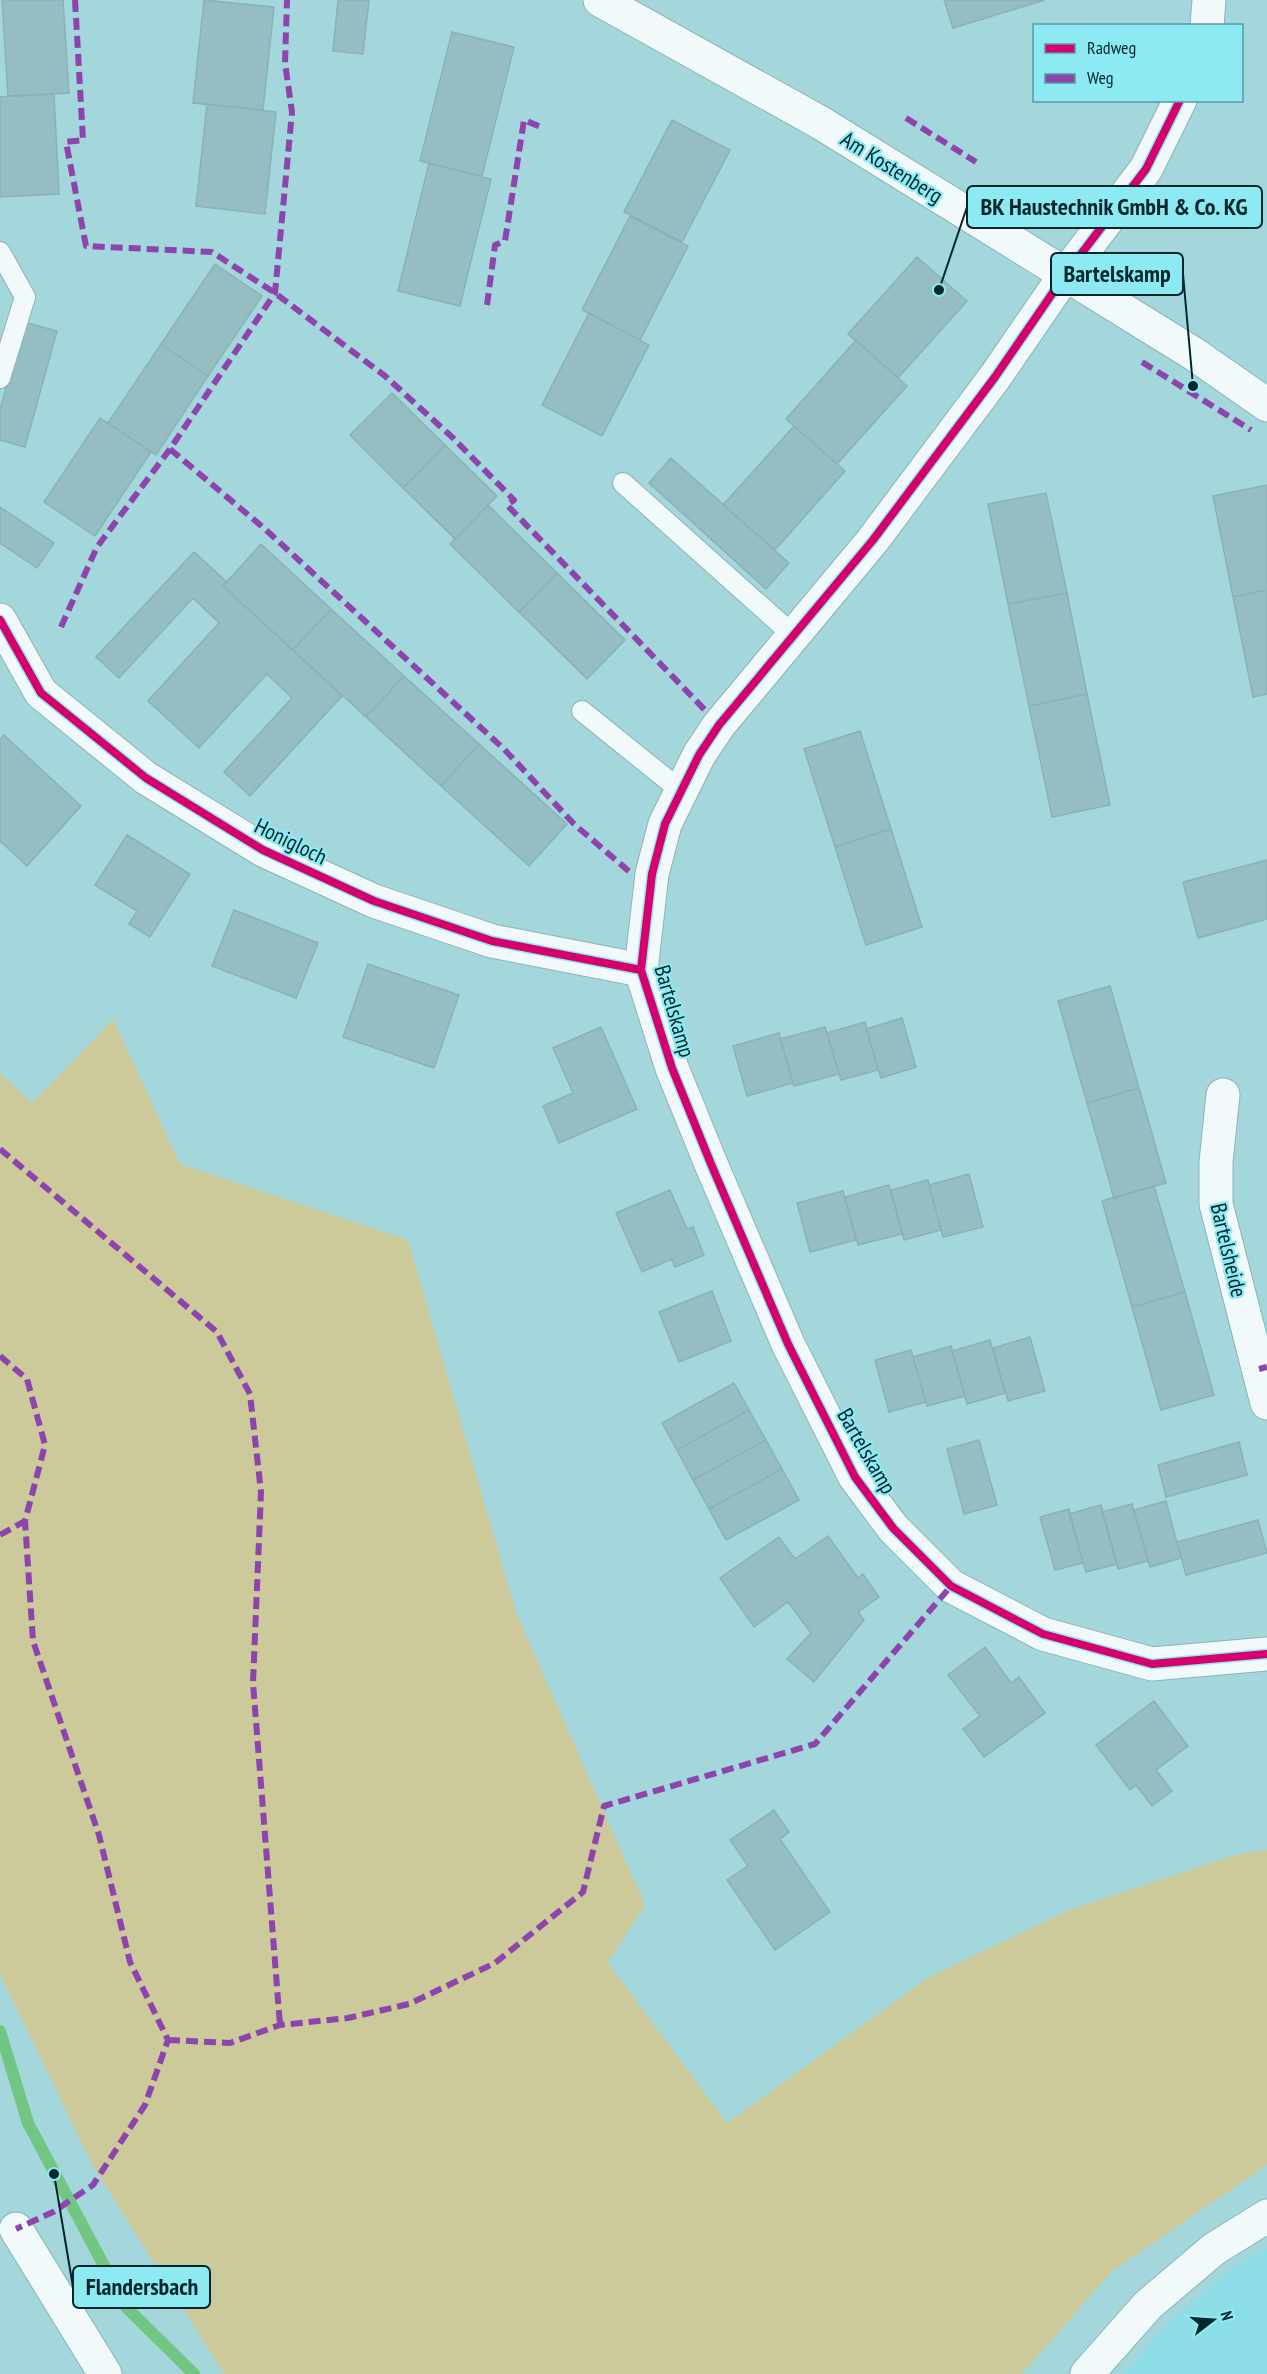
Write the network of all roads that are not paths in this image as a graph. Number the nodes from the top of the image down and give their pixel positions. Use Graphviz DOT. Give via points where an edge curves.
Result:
graph roads {
  1 [pos="600,0"];
  2 [pos="1209,0"];
  3 [pos="1207,24"];
  4 [pos="1179,102"];
  5 [pos="0,252"];
  6 [pos="1065,275"];
  7 [pos="0,378"];
  8 [pos="1267,405"];
  9 [pos="623,483"];
  10 [pos="0,620"];
  11 [pos="793,635"];
  12 [pos="582,711"];
  13 [pos="680,790"];
  14 [pos="641,970"];
  15 [pos="1223,1095"];
  16 [pos="1267,1403"];
  17 [pos="1267,1653"];
  18 [pos="1267,2216"];
  19 [pos="16,2229"];
  20 [pos="105,2374"];
  21 [pos="1087,2374"];
  1 -- 6 [label="street, Am Kostenberg" via="821,123"];
  2 -- 3 [label="street"];
  4 -- 6 [label="street, Bartelskamp" via="1146,169"];
  5 -- 7 [label="lane" via="25,297"];
  6 -- 8 [label="street, Am Kostenberg" via="1194,354"];
  6 -- 11 [label="street, Bartelskamp" via="873,540"];
  9 -- 11 [label="lane"];
  10 -- 14 [label="street, Honigloch" via="41,693 146,778 263,850 374,901 492,941"];
  11 -- 13 [label="street, Bartelskamp" via="719,725"];
  12 -- 13 [label="lane"];
  13 -- 14 [label="street, Bartelskamp" via="665,824 652,874"];
  14 -- 17 [label="street, Bartelskamp" via="672,1068 788,1344 855,1477 893,1528 951,1586 1043,1634 1152,1664"];
  15 -- 16 [label="street, Bartelsheide" via="1216,1204"];
  18 -- 21 [label="street" via="1214,2249 1148,2305"];
  19 -- 20 [label="street"];
}
